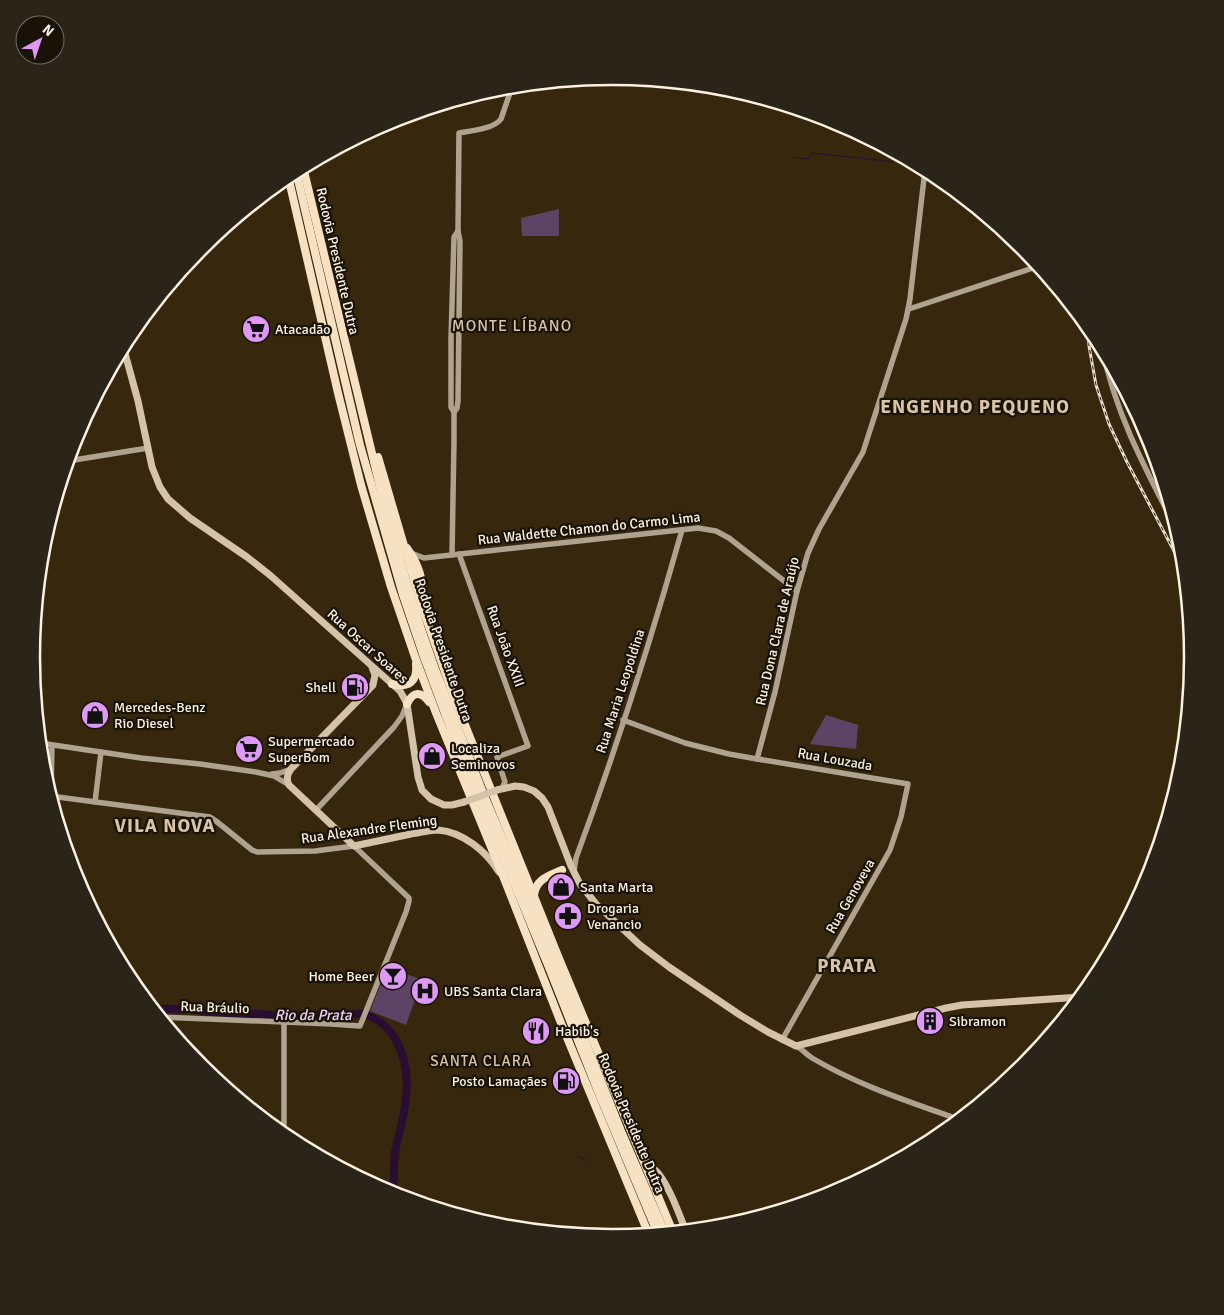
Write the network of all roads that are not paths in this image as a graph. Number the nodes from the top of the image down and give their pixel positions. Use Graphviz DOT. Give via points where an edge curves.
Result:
graph roads {
  1 [pos="509,94"];
  2 [pos="305,175"];
  3 [pos="924,178"];
  4 [pos="298,180"];
  5 [pos="290,185"];
  6 [pos="1031,269"];
  7 [pos="909,310"];
  8 [pos="126,357"];
  9 [pos="1109,376"];
  10 [pos="360,403"];
  11 [pos="148,448"];
  12 [pos="76,460"];
  13 [pos="1163,502"];
  14 [pos="682,530"];
  15 [pos="402,540"];
  16 [pos="411,553"];
  17 [pos="460,554"];
  18 [pos="452,555"];
  19 [pos="424,558"];
  20 [pos="417,564"];
  21 [pos="797,591"];
  22 [pos="422,607"];
  23 [pos="415,657"];
  24 [pos="372,667"];
  25 [pos="392,684"];
  26 [pos="373,685"];
  27 [pos="407,704"];
  28 [pos="436,712"];
  29 [pos="624,720"];
  30 [pos="47,744"];
  31 [pos="52,745"];
  32 [pos="101,752"];
  33 [pos="757,759"];
  34 [pos="51,769"];
  35 [pos="291,769"];
  36 [pos="270,774"];
  37 [pos="908,784"];
  38 [pos="289,785"];
  39 [pos="499,789"];
  40 [pos="57,797"];
  41 [pos="95,802"];
  42 [pos="316,810"];
  43 [pos="354,846"];
  44 [pos="576,858"];
  45 [pos="568,860"];
  46 [pos="562,870"];
  47 [pos="574,871"];
  48 [pos="505,881"];
  49 [pos="534,896"];
  50 [pos="596,904"];
  51 [pos="1072,998"];
  52 [pos="167,1017"];
  53 [pos="284,1023"];
  54 [pos="782,1040"];
  55 [pos="796,1046"];
  56 [pos="951,1118"];
  57 [pos="284,1126"];
  58 [pos="642,1157"];
  59 [pos="684,1225"];
  60 [pos="671,1226"];
  61 [pos="662,1227"];
  62 [pos="646,1228"];
  63 [pos="655,1228"];
  1 -- 18 [label="street" via="499,123 459,133 458,401 454,412"];
  2 -- 10 [label="highway, Rodovia Presidente Dutra"];
  3 -- 7 [label="street, Rua Dona Clara de Araújo"];
  4 -- 63 [label="highway, Rodovia Presidente Dutra" via="360,445 423,654 455,740"];
  5 -- 23 [label="highway" via="361,485"];
  6 -- 7 [label="street"];
  7 -- 21 [label="street, Rua Dona Clara de Araújo" via="863,452 814,540"];
  8 -- 11 [label="main road, Rua Oscar Soares"];
  9 -- 13 [label="street" via="1134,445"];
  10 -- 15 [label="highway"];
  10 -- 61 [label="highway, Rodovia Presidente Dutra" via="402,567 435,669"];
  11 -- 12 [label="street"];
  11 -- 24 [label="main road, Rua Oscar Soares" via="156,478 172,503 271,576"];
  14 -- 17 [label="street, Rua Waldette Chamon do Carmo Lima"];
  14 -- 21 [label="street, Rua Waldette Chamon do Carmo Lima" via="707,528 720,533"];
  14 -- 29 [label="street, Rua Maria Leopoldina"];
  15 -- 16 [label="highway"];
  15 -- 22 [label="highway"];
  16 -- 19 [label="street, Rua Waldette Chamon do Carmo Lima"];
  16 -- 20 [label="highway"];
  17 -- 18 [label="street, Rua Waldette Chamon do Carmo Lima"];
  17 -- 39 [label="street, Rua João XXIII" via="528,746 497,757 505,782"];
  18 -- 19 [label="street, Rua Waldette Chamon do Carmo Lima"];
  19 -- 20 [label="street"];
  20 -- 22 [label="highway" via="422,583"];
  21 -- 33 [label="street, Rua Dona Clara de Araújo"];
  22 -- 49 [label="highway" via="464,724"];
  23 -- 25 [label="highway" via="416,674 410,683 403,686"];
  23 -- 28 [label="highway"];
  24 -- 25 [label="main road, Rua Oscar Soares"];
  24 -- 26 [label="main road" via="375,675"];
  25 -- 26 [label="main road"];
  25 -- 27 [label="main road, Rua Oscar Soares"];
  26 -- 35 [label="main road"];
  27 -- 28 [label="highway" via="412,696 422,694"];
  27 -- 39 [label="main road, Rua Oscar Soares, bridge" via="418,777 422,790 430,798 452,805"];
  27 -- 42 [label="street" via="394,727"];
  28 -- 48 [label="highway"];
  29 -- 33 [label="street, Rua Louzada" via="685,743"];
  29 -- 44 [label="street, Rua Maria Leopoldina"];
  30 -- 31 [label="street"];
  31 -- 32 [label="street"];
  31 -- 34 [label="street"];
  32 -- 36 [label="street"];
  32 -- 41 [label="street"];
  33 -- 37 [label="street, Rua Louzada"];
  35 -- 36 [label="street"];
  35 -- 38 [label="main road" via="287,777"];
  36 -- 38 [label="street"];
  37 -- 54 [label="street, Rua Genoveva" via="890,850"];
  38 -- 42 [label="main road"];
  39 -- 45 [label="main road, Rua Oscar Soares" via="524,787 542,798"];
  40 -- 41 [label="street, Rua Alexandre Fleming"];
  41 -- 43 [label="street, Rua Alexandre Fleming" via="210,817 252,850 260,852 315,851"];
  42 -- 43 [label="main road"];
  43 -- 48 [label="main road, Rua Alexandre Fleming" via="444,831 481,850"];
  43 -- 53 [label="street, Rua Bráulio" via="409,898 406,912 361,1023"];
  44 -- 45 [label="street"];
  44 -- 47 [label="street, Rua Maria Leopoldina"];
  45 -- 46 [label="main road"];
  45 -- 47 [label="main road, Rua Oscar Soares"];
  46 -- 49 [label="highway" via="539,882"];
  46 -- 50 [label="main road, Rua Oscar Soares" via="570,873 581,892"];
  47 -- 50 [label="main road, Rua Oscar Soares"];
  48 -- 62 [label="highway"];
  49 -- 58 [label="highway"];
  50 -- 54 [label="main road, Rua Oscar Soares" via="640,945 670,967"];
  51 -- 55 [label="main road" via="954,1006"];
  52 -- 53 [label="street, Rua Bráulio"];
  53 -- 57 [label="street"];
  54 -- 55 [label="main road, Rua Oscar Soares"];
  55 -- 56 [label="street" via="811,1058 861,1082"];
  58 -- 59 [label="main road" via="658,1173"];
  58 -- 60 [label="highway"];
}
